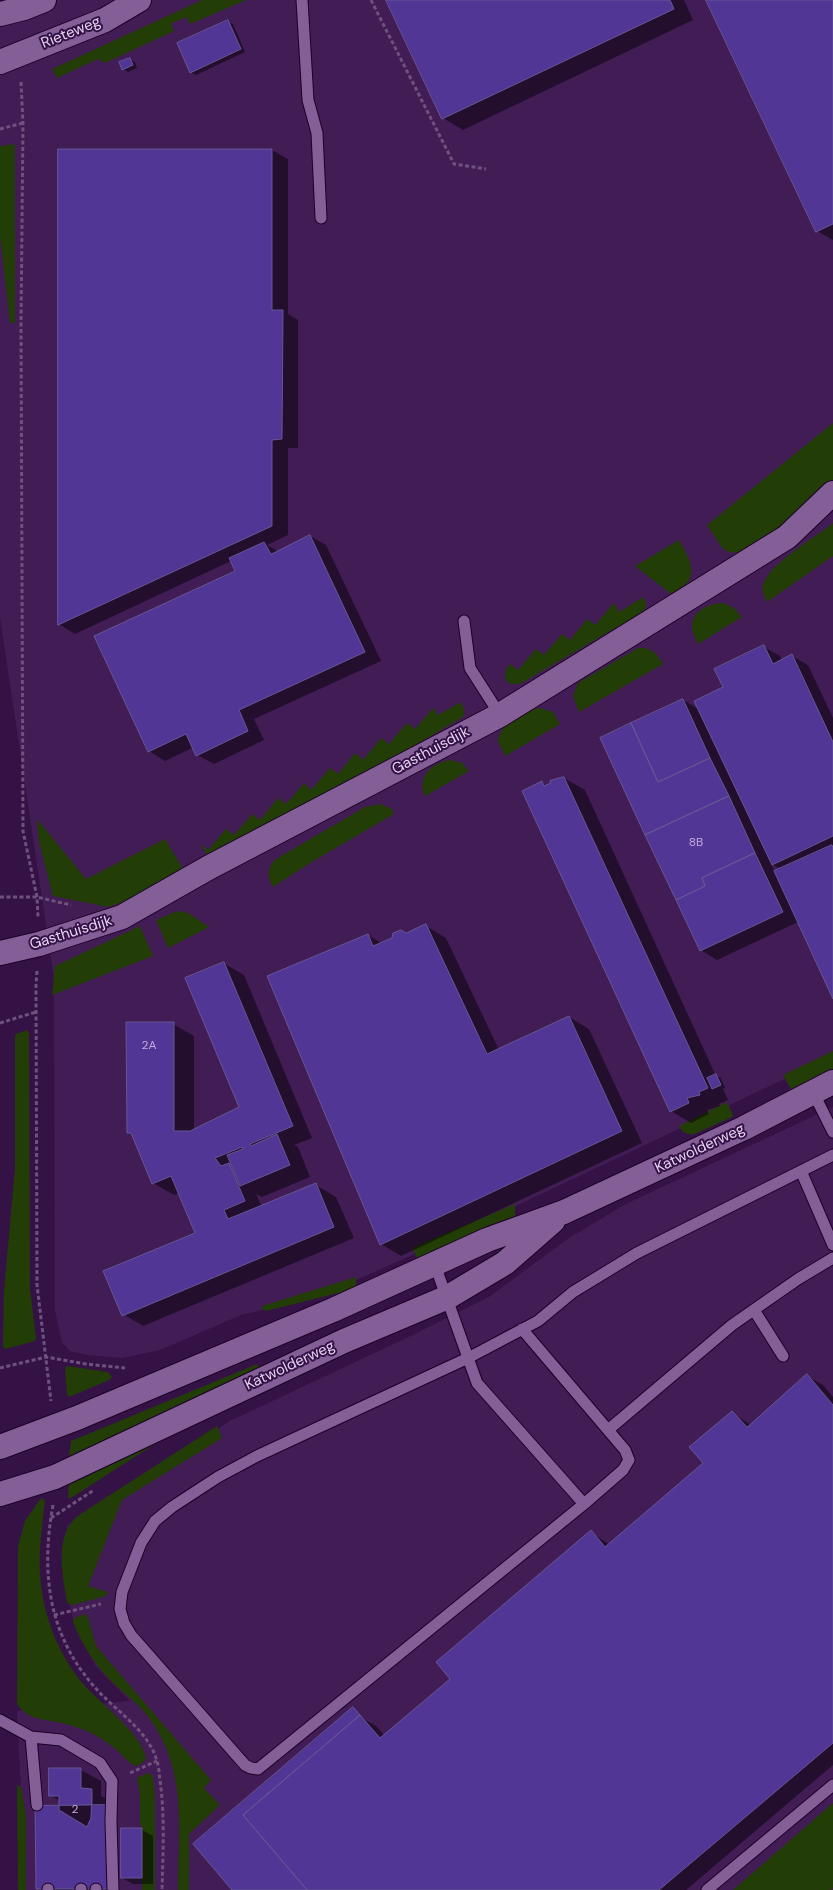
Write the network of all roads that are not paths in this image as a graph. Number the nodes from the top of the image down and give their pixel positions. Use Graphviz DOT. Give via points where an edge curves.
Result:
graph roads {
  1 [pos="44,0"];
  2 [pos="140,0"];
  3 [pos="302,0"];
  4 [pos="0,14"];
  5 [pos="0,62"];
  6 [pos="321,218"];
  7 [pos="833,494"];
  8 [pos="464,621"];
  9 [pos="500,714"];
  10 [pos="0,954"];
  11 [pos="823,1087"];
  12 [pos="833,1132"];
  13 [pos="833,1156"];
  14 [pos="801,1171"];
  15 [pos="564,1212"];
  16 [pos="833,1244"];
  17 [pos="833,1258"];
  18 [pos="436,1265"];
  19 [pos="448,1297"];
  20 [pos="754,1310"];
  21 [pos="522,1330"];
  22 [pos="783,1356"];
  23 [pos="468,1358"];
  24 [pos="608,1430"];
  25 [pos="0,1447"];
  26 [pos="0,1494"];
  27 [pos="584,1504"];
  28 [pos="0,1720"];
  29 [pos="31,1737"];
  30 [pos="833,1786"];
  31 [pos="38,1805"];
  32 [pos="113,1890"];
  33 [pos="708,1890"];
  1 -- 4 [label="street"];
  2 -- 5 [label="street, Rieteweg" via="105,20"];
  3 -- 6 [label="lane" via="308,100 317,132"];
  7 -- 9 [label="street, Gasthuisdijk" via="787,537"];
  8 -- 9 [label="lane" via="470,668"];
  9 -- 10 [label="street, Gasthuisdijk" via="122,917"];
  11 -- 12 [label="lane"];
  11 -- 15 [label="street, Katwolderweg" via="744,1128"];
  13 -- 14 [label="lane"];
  14 -- 16 [label="lane"];
  14 -- 21 [label="lane" via="637,1253 573,1292"];
  15 -- 18 [label="street, Katwolderweg" via="487,1240"];
  15 -- 19 [label="street, Katwolderweg" via="505,1263"];
  17 -- 20 [label="lane"];
  18 -- 19 [label="lane"];
  18 -- 25 [label="street, Katwolderweg" via="77,1418"];
  19 -- 23 [label="lane"];
  19 -- 26 [label="street, Katwolderweg" via="344,1341 55,1477"];
  20 -- 22 [label="lane"];
  20 -- 24 [label="lane"];
  21 -- 23 [label="lane"];
  21 -- 24 [label="lane"];
  23 -- 27 [label="lane" via="477,1383"];
  23 -- 27 [label="lane" via="257,1456 172,1507 155,1521 141,1543 122,1592 120,1609 131,1635 245,1765 258,1769"];
  24 -- 27 [label="lane" via="625,1450 628,1460 623,1470"];
  28 -- 29 [label="lane"];
  29 -- 31 [label="lane"];
  29 -- 32 [label="lane" via="61,1740 100,1763 112,1781 109,1823"];
  30 -- 33 [label="lane"];
}
